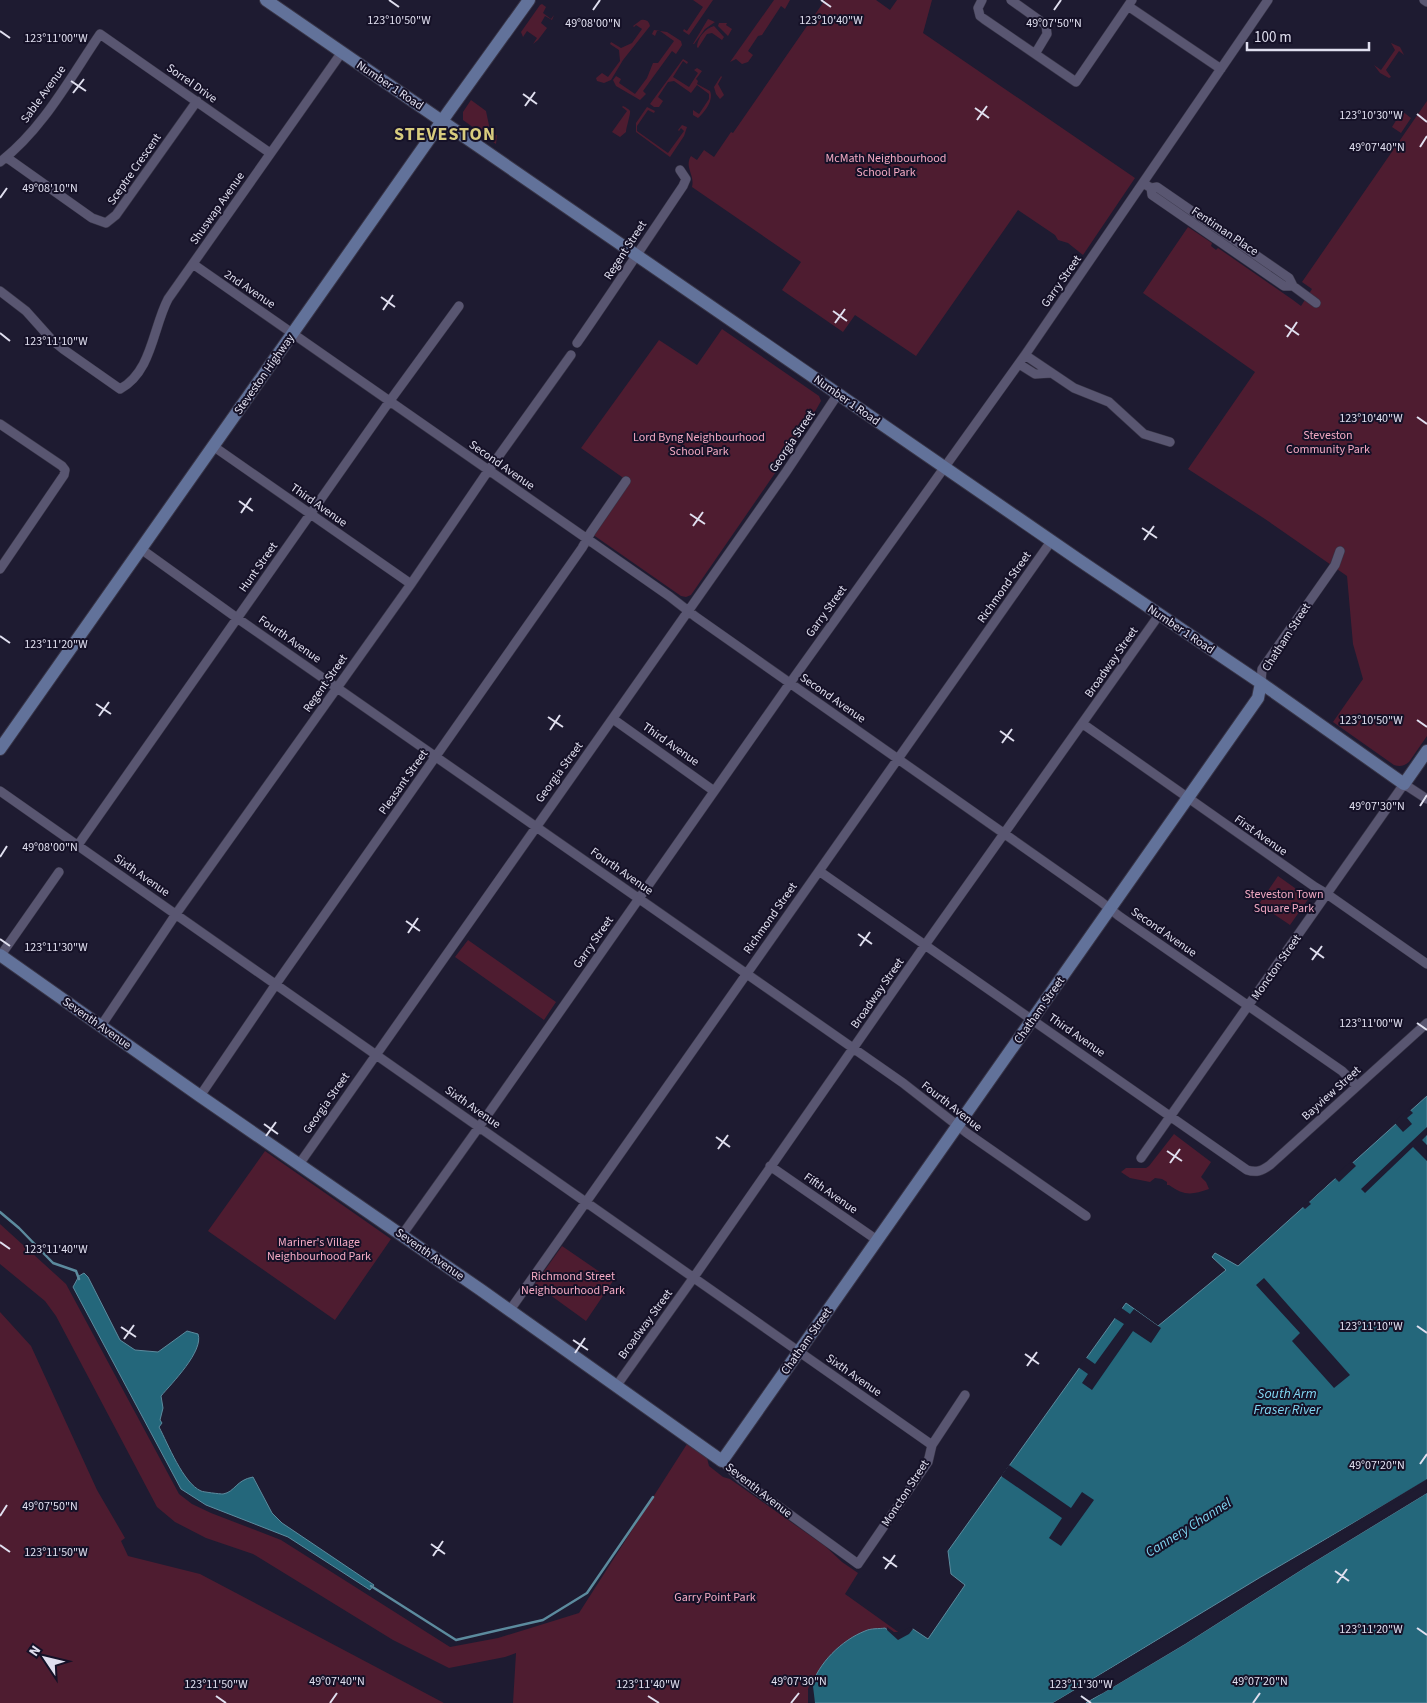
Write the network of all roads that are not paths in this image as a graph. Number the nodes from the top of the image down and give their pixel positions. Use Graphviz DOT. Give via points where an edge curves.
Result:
graph roads {
  1 [pos="266,0"];
  2 [pos="529,0"];
  3 [pos="982,0"];
  4 [pos="1011,0"];
  5 [pos="1268,0"];
  6 [pos="1130,3"];
  7 [pos="100,34"];
  8 [pos="342,52"];
  9 [pos="1035,54"];
  10 [pos="1221,69"];
  11 [pos="196,101"];
  12 [pos="442,121"];
  13 [pos="270,153"];
  14 [pos="3,160"];
  15 [pos="680,170"];
  16 [pos="1147,185"];
  17 [pos="637,256"];
  18 [pos="193,264"];
  19 [pos="0,291"];
  20 [pos="1316,303"];
  21 [pos="460,306"];
  22 [pos="292,333"];
  23 [pos="577,343"];
  24 [pos="570,355"];
  25 [pos="1025,355"];
  26 [pos="1019,364"];
  27 [pos="1052,373"];
  28 [pos="838,394"];
  29 [pos="389,402"];
  30 [pos="0,424"];
  31 [pos="1170,442"];
  32 [pos="213,446"];
  33 [pos="946,468"];
  34 [pos="488,471"];
  35 [pos="626,481"];
  36 [pos="310,514"];
  37 [pos="587,540"];
  38 [pos="1052,540"];
  39 [pos="141,549"];
  40 [pos="1340,552"];
  41 [pos="0,569"];
  42 [pos="411,584"];
  43 [pos="688,611"];
  44 [pos="1159,615"];
  45 [pos="237,618"];
  46 [pos="790,683"];
  47 [pos="1261,683"];
  48 [pos="337,687"];
  49 [pos="613,718"];
  50 [pos="1083,724"];
  51 [pos="0,749"];
  52 [pos="1427,751"];
  53 [pos="436,757"];
  54 [pos="898,760"];
  55 [pos="1404,784"];
  56 [pos="0,791"];
  57 [pos="714,791"];
  58 [pos="1188,798"];
  59 [pos="1427,799"];
  60 [pos="536,826"];
  61 [pos="1004,834"];
  62 [pos="78,845"];
  63 [pos="819,870"];
  64 [pos="59,872"];
  65 [pos="1327,894"];
  66 [pos="639,899"];
  67 [pos="1110,908"];
  68 [pos="176,914"];
  69 [pos="925,945"];
  70 [pos="0,955"];
  71 [pos="1427,964"];
  72 [pos="746,974"];
  73 [pos="276,984"];
  74 [pos="1248,1006"];
  75 [pos="1032,1018"];
  76 [pos="1427,1023"];
  77 [pos="101,1026"];
  78 [pos="853,1049"];
  79 [pos="376,1054"];
  80 [pos="1357,1086"];
  81 [pos="200,1096"];
  82 [pos="1171,1116"];
  83 [pos="957,1126"];
  84 [pos="479,1127"];
  85 [pos="1141,1158"];
  86 [pos="300,1163"];
  87 [pos="770,1166"];
  88 [pos="1247,1170"];
  89 [pos="586,1202"];
  90 [pos="1086,1216"];
  91 [pos="402,1235"];
  92 [pos="877,1240"];
  93 [pos="694,1277"];
  94 [pos="510,1310"];
  95 [pos="799,1352"];
  96 [pos="616,1386"];
  97 [pos="966,1395"];
  98 [pos="932,1445"];
  99 [pos="722,1461"];
  100 [pos="856,1562"];
  1 -- 8 [label="street, Number 1 Road"];
  2 -- 12 [label="street, Steveston Highway"];
  3 -- 9 [label="street" via="978,8 980,16"];
  4 -- 9 [label="street" via="1046,25 1047,34"];
  5 -- 10 [label="street, Garry Street"];
  6 -- 9 [label="street" via="1076,82"];
  6 -- 10 [label="street"];
  7 -- 11 [label="street, Sorrel Drive"];
  7 -- 14 [label="street, Sable Avenue" via="36,126"];
  8 -- 12 [label="street, Number 1 Road"];
  8 -- 13 [label="street, Shuswap Avenue"];
  10 -- 16 [label="street, Garry Street"];
  11 -- 13 [label="street, Sorrel Drive"];
  11 -- 14 [label="street, Sceptre Crescent" via="116,215 106,223 92,218"];
  12 -- 17 [label="street, Number 1 Road"];
  12 -- 22 [label="street, Steveston Highway"];
  13 -- 18 [label="street, Shuswap Avenue"];
  15 -- 17 [label="street, Regent Street" via="686,179 683,186"];
  16 -- 20 [label="street, Fentiman Place" via="1157,187 1289,278 1293,286"];
  16 -- 25 [label="street, Garry Street"];
  17 -- 23 [label="street, Regent Street"];
  17 -- 28 [label="street, Number 1 Road"];
  18 -- 19 [label="street, Shuswap Avenue" via="164,308 150,351 131,382 120,389 67,353 21,306"];
  18 -- 22 [label="street, 2nd Avenue"];
  21 -- 29 [label="street, Hunt Street"];
  22 -- 29 [label="street, Second Avenue"];
  22 -- 32 [label="street, Steveston Highway"];
  24 -- 34 [label="street, Regent Street"];
  25 -- 26 [label="street, Garry Street"];
  25 -- 27 [label="street"];
  26 -- 27 [label="street" via="1035,374"];
  26 -- 33 [label="street, Garry Street"];
  27 -- 31 [label="street" via="1074,388 1110,402 1144,434"];
  28 -- 33 [label="street, Number 1 Road"];
  28 -- 43 [label="street, Georgia Street"];
  29 -- 34 [label="street, Second Avenue"];
  29 -- 36 [label="street, Hunt Street"];
  30 -- 41 [label="street" via="65,470"];
  32 -- 36 [label="street, Third Avenue"];
  32 -- 39 [label="street, Steveston Highway"];
  33 -- 38 [label="street, Number 1 Road"];
  33 -- 46 [label="street, Garry Street"];
  34 -- 37 [label="street, Second Avenue"];
  34 -- 42 [label="street, Regent Street"];
  35 -- 37 [label="street, Pleasant Street"];
  36 -- 42 [label="street, Third Avenue"];
  36 -- 45 [label="street, Hunt Street"];
  37 -- 43 [label="street, Second Avenue"];
  37 -- 53 [label="street, Pleasant Street"];
  38 -- 44 [label="street, Number 1 Road"];
  38 -- 54 [label="street, Richmond Street"];
  39 -- 45 [label="street, Fourth Avenue"];
  39 -- 51 [label="street, Steveston Highway"];
  40 -- 47 [label="street, Chatham Street" via="1262,669"];
  42 -- 48 [label="street, Regent Street"];
  43 -- 46 [label="street, Second Avenue"];
  43 -- 49 [label="street, Georgia Street"];
  44 -- 47 [label="street, Number 1 Road"];
  44 -- 50 [label="street, Broadway Street"];
  45 -- 48 [label="street, Fourth Avenue"];
  45 -- 62 [label="street, Hunt Street"];
  46 -- 54 [label="street, Second Avenue"];
  46 -- 57 [label="street, Garry Street"];
  47 -- 55 [label="street, Number 1 Road"];
  47 -- 58 [label="street, Chatham Street" via="1258,698"];
  48 -- 53 [label="street, Fourth Avenue"];
  48 -- 68 [label="street, Regent Street"];
  49 -- 57 [label="street, Third Avenue"];
  49 -- 60 [label="street, Georgia Street"];
  50 -- 58 [label="street, First Avenue"];
  50 -- 61 [label="street, Broadway Street"];
  52 -- 55 [label="street, Moncton Street"];
  53 -- 60 [label="street, Fourth Avenue"];
  53 -- 73 [label="street, Pleasant Street"];
  54 -- 61 [label="street, Second Avenue"];
  54 -- 63 [label="street, Richmond Street"];
  55 -- 59 [label="street, Number 1 Road"];
  55 -- 65 [label="street, Moncton Street"];
  56 -- 62 [label="street, Sixth Avenue"];
  57 -- 66 [label="street, Garry Street"];
  58 -- 65 [label="street, First Avenue"];
  58 -- 67 [label="street, Chatham Street"];
  60 -- 66 [label="street, Fourth Avenue"];
  60 -- 79 [label="street, Georgia Street"];
  61 -- 67 [label="street, Second Avenue"];
  61 -- 69 [label="street, Broadway Street"];
  62 -- 68 [label="street, Sixth Avenue"];
  63 -- 69 [label="street, Third Avenue"];
  63 -- 72 [label="street, Richmond Street"];
  64 -- 70 [label="street"];
  65 -- 71 [label="street, First Avenue"];
  65 -- 74 [label="street, Moncton Street"];
  66 -- 72 [label="street, Fourth Avenue"];
  66 -- 84 [label="street, Garry Street"];
  67 -- 74 [label="street, Second Avenue"];
  67 -- 75 [label="street, Chatham Street"];
  68 -- 73 [label="street, Sixth Avenue"];
  68 -- 77 [label="street, Regent Street"];
  69 -- 75 [label="street, Third Avenue"];
  69 -- 78 [label="street, Broadway Street"];
  70 -- 77 [label="street, Seventh Avenue"];
  72 -- 78 [label="street, Fourth Avenue"];
  72 -- 89 [label="street, Richmond Street"];
  73 -- 79 [label="street, Sixth Avenue"];
  73 -- 81 [label="street, Pleasant Street"];
  74 -- 80 [label="street, Second Avenue" via="1342,1071"];
  74 -- 82 [label="street, Moncton Street"];
  75 -- 82 [label="street, Third Avenue"];
  75 -- 83 [label="street, Chatham Street"];
  76 -- 80 [label="street, Bayview Street"];
  77 -- 81 [label="street, Seventh Avenue"];
  78 -- 83 [label="street, Fourth Avenue"];
  78 -- 87 [label="street, Broadway Street"];
  79 -- 84 [label="street, Sixth Avenue"];
  79 -- 86 [label="street, Georgia Street"];
  80 -- 88 [label="street, Bayview Street" via="1265,1169"];
  81 -- 86 [label="street, Seventh Avenue"];
  82 -- 85 [label="street, Moncton Street"];
  82 -- 88 [label="street, Third Avenue"];
  83 -- 90 [label="street, Fourth Avenue"];
  83 -- 92 [label="street, Chatham Street"];
  84 -- 89 [label="street, Sixth Avenue"];
  84 -- 91 [label="street, Garry Street"];
  86 -- 91 [label="street, Seventh Avenue"];
  87 -- 92 [label="street, Fifth Avenue"];
  87 -- 93 [label="street, Broadway Street"];
  89 -- 93 [label="street, Sixth Avenue"];
  89 -- 94 [label="street, Richmond Street"];
  91 -- 94 [label="street, Seventh Avenue"];
  92 -- 95 [label="street, Chatham Street"];
  93 -- 95 [label="street, Sixth Avenue"];
  93 -- 96 [label="street, Broadway Street"];
  94 -- 96 [label="street, Seventh Avenue"];
  95 -- 98 [label="street, Sixth Avenue"];
  95 -- 99 [label="street, Chatham Street"];
  96 -- 99 [label="street, Seventh Avenue"];
  97 -- 98 [label="street, Moncton Street"];
  98 -- 100 [label="street, Moncton Street" via="928,1462"];
  99 -- 100 [label="street, Seventh Avenue" via="741,1479"];
}
